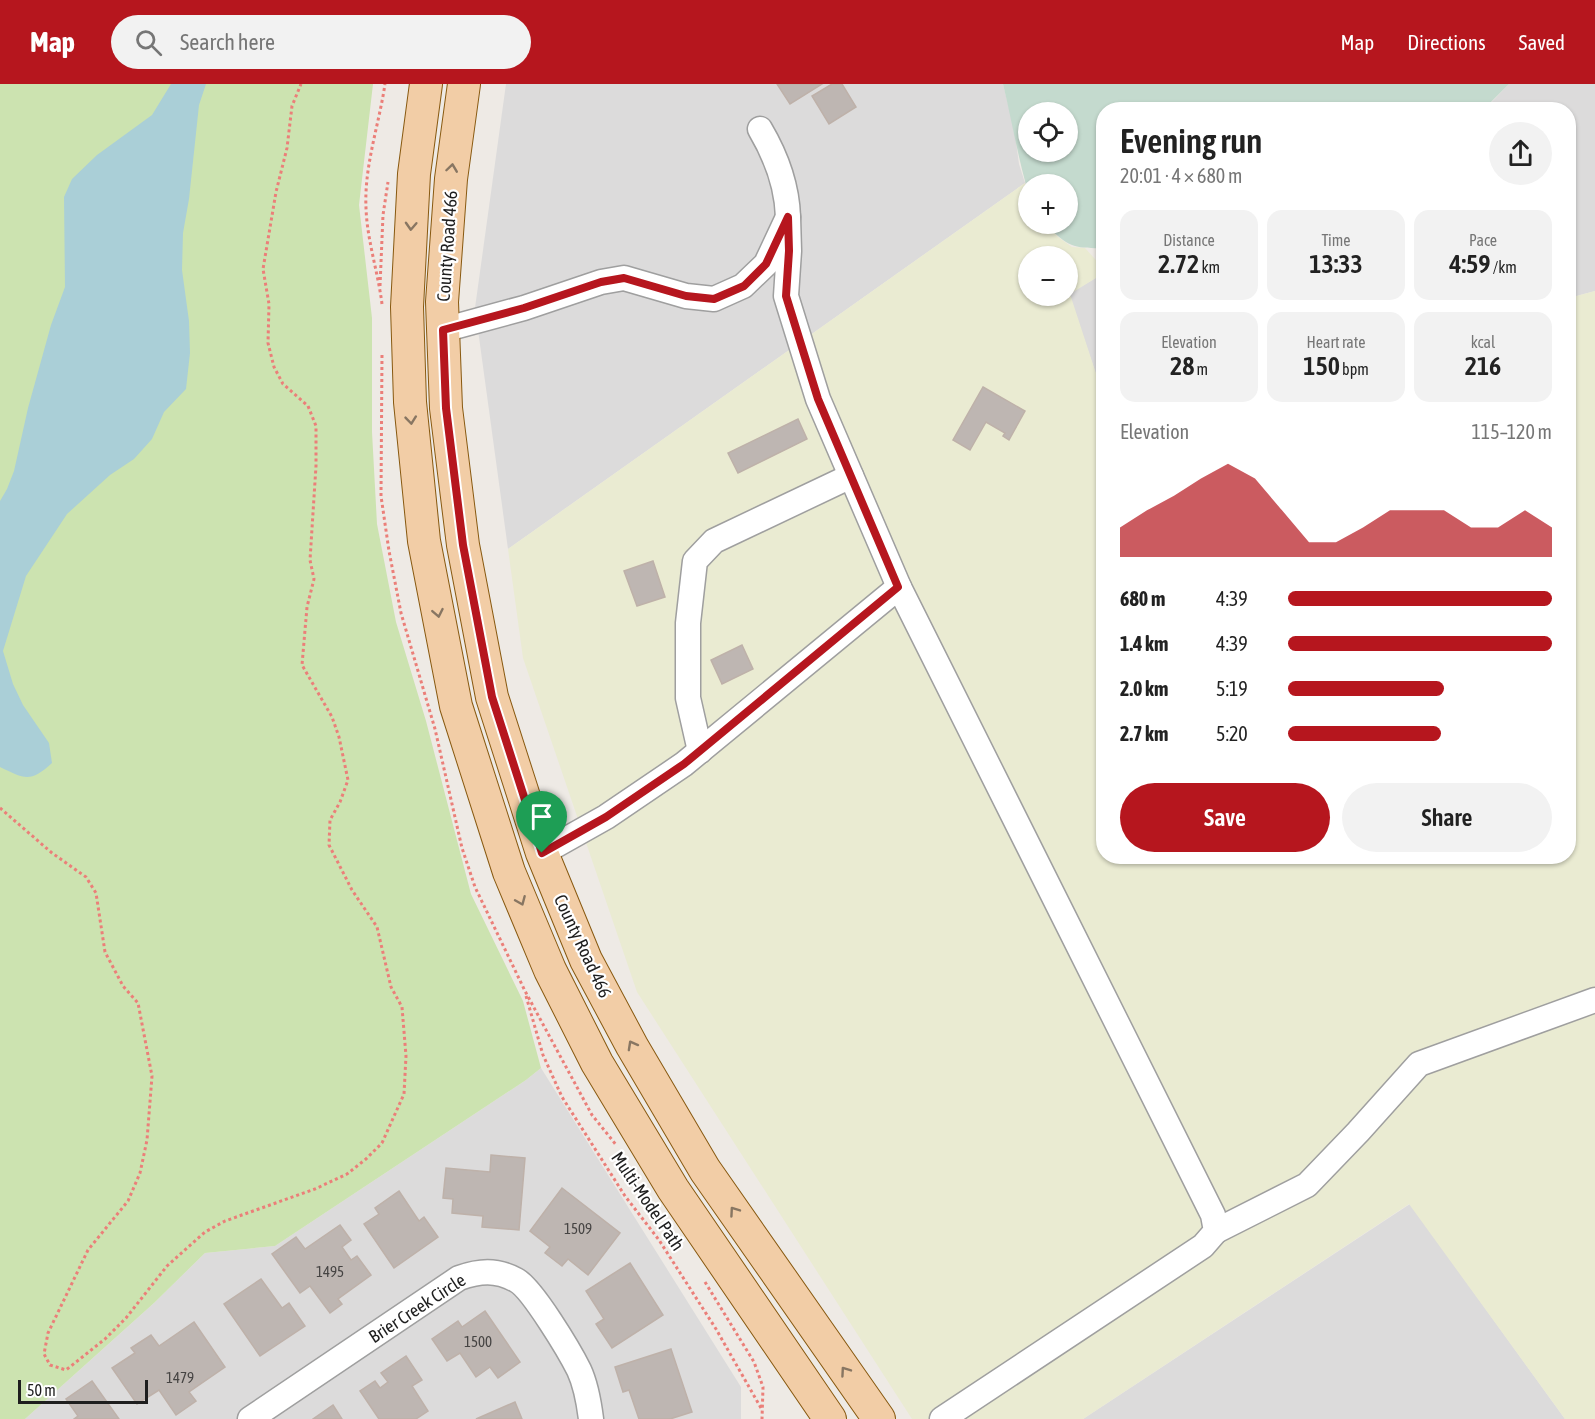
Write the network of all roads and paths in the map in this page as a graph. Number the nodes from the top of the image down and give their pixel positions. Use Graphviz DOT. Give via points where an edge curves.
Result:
graph roads {
  1 [pos="301,84"];
  2 [pos="385,84"];
  3 [pos="426,84"];
  4 [pos="464,84"];
  5 [pos="760,129"];
  6 [pos="788,217"];
  7 [pos="380,291"];
  8 [pos="443,330"];
  9 [pos="851,476"];
  10 [pos="898,587"];
  11 [pos="700,751"];
  12 [pos="0,808"];
  13 [pos="493,823"];
  14 [pos="542,853"];
  15 [pos="525,991"];
  16 [pos="1595,999"];
  17 [pos="1216,1231"];
  18 [pos="250,1419"];
  19 [pos="591,1419"];
  20 [pos="762,1419"];
  21 [pos="830,1419"];
  22 [pos="879,1419"];
  23 [pos="942,1419"];
  1 -- 12 [label="path" via="292,106 263,269 269,304 268,343 283,384 308,406 316,426 310,560 314,579 307,607 302,665 332,717 339,738 348,780 330,820 328,845 377,927 392,987 402,1007 404,1094 382,1143 366,1159 347,1174 315,1189 225,1221 206,1232 167,1266 105,1339 66,1370 50,1365 44,1354 48,1333 88,1250 128,1201 140,1173 152,1076 138,1002 123,986 105,952 96,893 86,877"];
  2 -- 7 [label="path" via="365,207"];
  3 -- 13 [label="main road, County Road 466, one-way" via="414,174 407,307 410,402 424,541 456,706"];
  8 -- 4 [label="main road, County Road 466, one-way" via="451,179"];
  5 -- 6 [label="street" via="787,194"];
  6 -- 8 [label="street" via="766,264 744,286 714,299 686,296 624,278"];
  6 -- 9 [label="street" via="786,296 818,399"];
  8 -- 14 [label="main road, County Road 466" via="446,408 463,545 492,697"];
  9 -- 10 [label="street"];
  9 -- 11 [label="street" via="714,541 695,561 688,623 688,698"];
  10 -- 11 [label="street"];
  10 -- 17 [label="street" via="1213,1215"];
  11 -- 14 [label="street" via="606,817"];
  13 -- 14 [label="main road" via="511,847 527,856"];
  13 -- 21 [label="main road, County Road 466, one-way" via="550,970 597,1063 673,1189"];
  22 -- 14 [label="main road, County Road 466, one-way" via="705,1170 586,960"];
  15 -- 20 [label="path, Multi-Model Path" via="543,1055 562,1097 716,1329 762,1409"];
  16 -- 17 [label="street" via="1419,1064 1307,1185"];
  17 -- 23 [label="street" via="1203,1246"];
  18 -- 19 [label="street, Brier Creek Circle" via="459,1278 477,1271 518,1280 528,1290 579,1371"];
}
